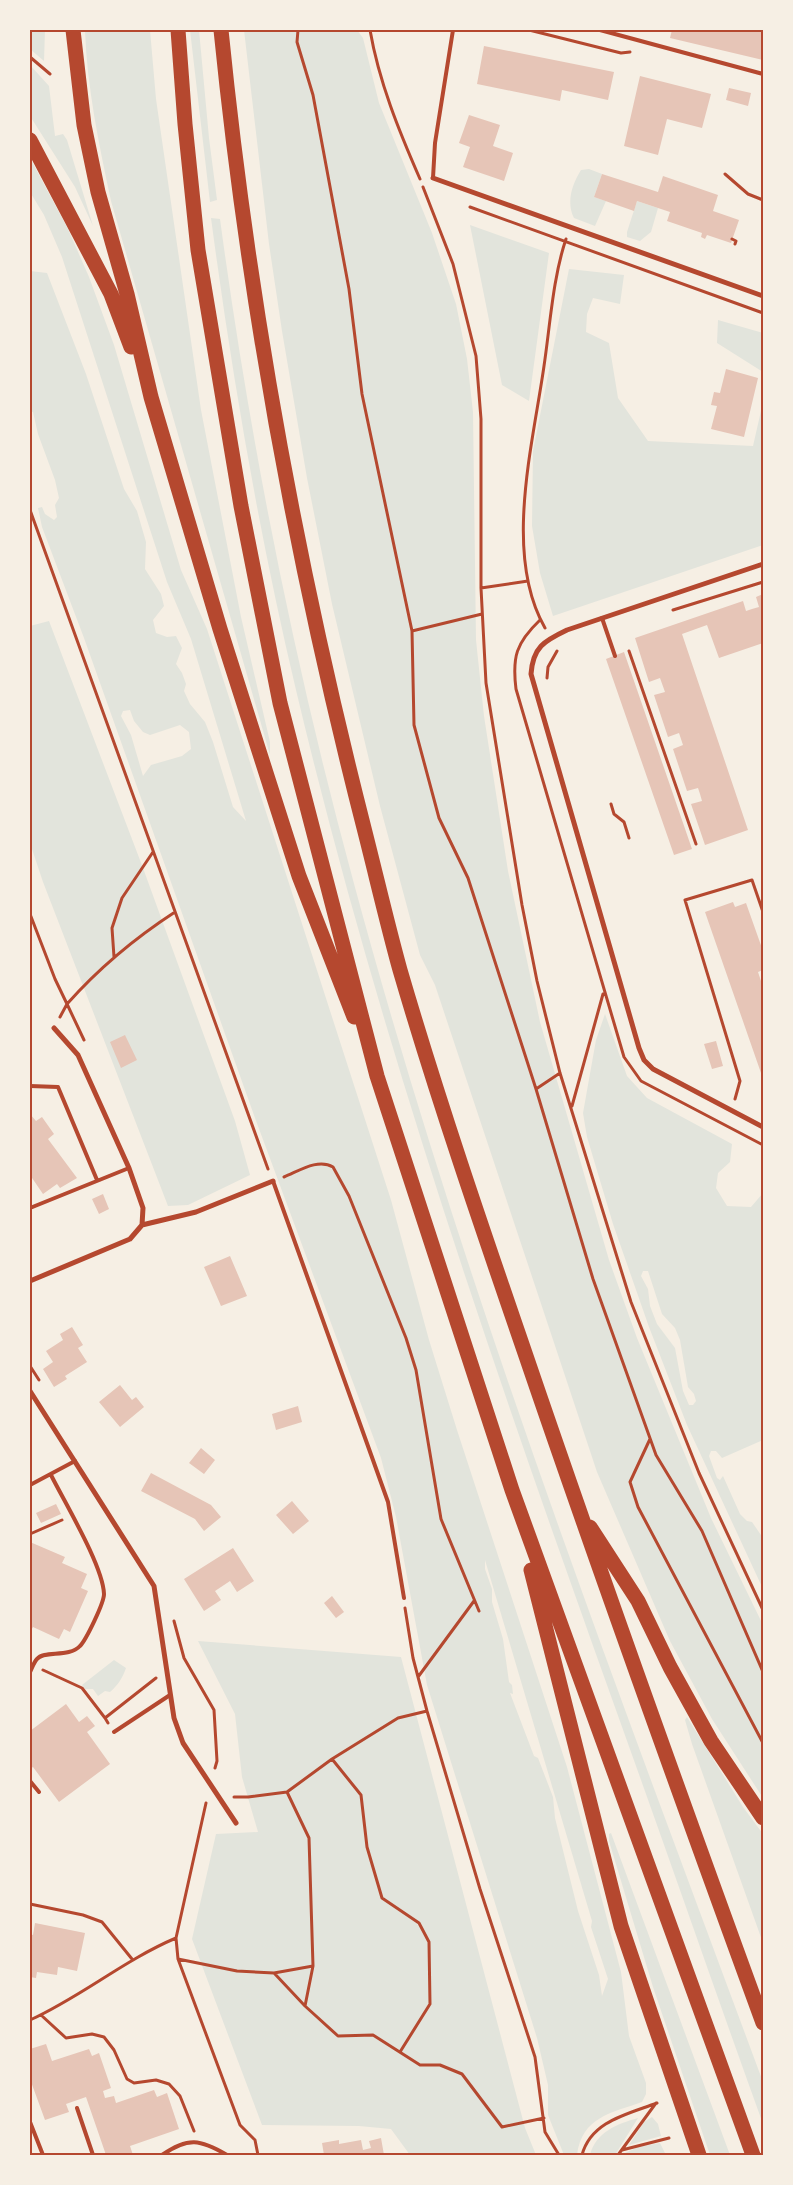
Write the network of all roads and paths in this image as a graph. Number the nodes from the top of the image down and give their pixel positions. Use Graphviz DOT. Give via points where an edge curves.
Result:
graph roads {
  1 [pos="74,30"];
  2 [pos="178,30"];
  3 [pos="221,30"];
  4 [pos="298,30"];
  5 [pos="370,30"];
  6 [pos="453,30"];
  7 [pos="530,30"];
  8 [pos="600,30"];
  9 [pos="646,43"];
  10 [pos="30,57"];
  11 [pos="50,74"];
  12 [pos="763,74"];
  13 [pos="30,140"];
  14 [pos="725,174"];
  15 [pos="433,178"];
  16 [pos="425,191"];
  17 [pos="434,194"];
  18 [pos="763,200"];
  19 [pos="462,204"];
  20 [pos="570,229"];
  21 [pos="732,239"];
  22 [pos="565,243"];
  23 [pos="735,244"];
  24 [pos="763,296"];
  25 [pos="763,313"];
  26 [pos="151,397"];
  27 [pos="30,510"];
  28 [pos="763,564"];
  29 [pos="528,581"];
  30 [pos="763,582"];
  31 [pos="481,588"];
  32 [pos="664,613"];
  33 [pos="482,614"];
  34 [pos="602,618"];
  35 [pos="540,620"];
  36 [pos="412,631"];
  37 [pos="627,646"];
  38 [pos="565,647"];
  39 [pos="615,656"];
  40 [pos="547,681"];
  41 [pos="611,804"];
  42 [pos="629,838"];
  43 [pos="696,844"];
  44 [pos="153,851"];
  45 [pos="175,912"];
  46 [pos="763,912"];
  47 [pos="30,914"];
  48 [pos="114,958"];
  49 [pos="604,994"];
  50 [pos="68,1004"];
  51 [pos="54,1028"];
  52 [pos="560,1072"];
  53 [pos="378,1076"];
  54 [pos="30,1086"];
  55 [pos="536,1089"];
  56 [pos="728,1094"];
  57 [pos="736,1098"];
  58 [pos="742,1102"];
  59 [pos="572,1107"];
  60 [pos="732,1112"];
  61 [pos="763,1127"];
  62 [pos="129,1168"];
  63 [pos="97,1180"];
  64 [pos="273,1181"];
  65 [pos="30,1208"];
  66 [pos="142,1225"];
  67 [pos="30,1281"];
  68 [pos="30,1391"];
  69 [pos="650,1439"];
  70 [pos="75,1461"];
  71 [pos="52,1475"];
  72 [pos="30,1485"];
  73 [pos="512,1490"];
  74 [pos="577,1507"];
  75 [pos="72,1516"];
  76 [pos="30,1534"];
  77 [pos="404,1598"];
  78 [pos="475,1600"];
  79 [pos="763,1610"];
  80 [pos="479,1611"];
  81 [pos="42,1670"];
  82 [pos="166,1670"];
  83 [pos="30,1672"];
  84 [pos="763,1672"];
  85 [pos="418,1677"];
  86 [pos="170,1695"];
  87 [pos="427,1711"];
  88 [pos="105,1718"];
  89 [pos="114,1732"];
  90 [pos="763,1743"];
  91 [pos="332,1759"];
  92 [pos="30,1781"];
  93 [pos="210,1786"];
  94 [pos="39,1792"];
  95 [pos="288,1792"];
  96 [pos="217,1796"];
  97 [pos="763,1818"];
  98 [pos="236,1823"];
  99 [pos="30,1904"];
  100 [pos="176,1938"];
  101 [pos="132,1959"];
  102 [pos="178,1959"];
  103 [pos="313,1966"];
  104 [pos="274,1973"];
  105 [pos="305,2006"];
  106 [pos="41,2015"];
  107 [pos="30,2020"];
  108 [pos="763,2023"];
  109 [pos="400,2052"];
  110 [pos="77,2108"];
  111 [pos="544,2118"];
  112 [pos="30,2122"];
  113 [pos="669,2138"];
  114 [pos="196,2141"];
  115 [pos="622,2150"];
  116 [pos="43,2155"];
  117 [pos="93,2155"];
  118 [pos="162,2155"];
  119 [pos="227,2155"];
  120 [pos="258,2155"];
  121 [pos="559,2155"];
  122 [pos="582,2155"];
  123 [pos="618,2155"];
  124 [pos="699,2155"];
  125 [pos="753,2155"];
  1 -- 26 [label="highway" via="84,125 98,192 127,294"];
  2 -- 53 [label="highway" via="198,250 241,506 280,703"];
  3 -- 74 [label="highway" via="252,292 301,561 342,743 400,970 484,1233"];
  4 -- 36 [label="path" via="297,42 313,95 349,289 362,394"];
  5 -- 16 [label="path" via="396,125"];
  6 -- 15 [label="lane" via="435,143"];
  7 -- 9 [label="path" via="622,53 639,51"];
  8 -- 9 [label="lane"];
  9 -- 12 [label="lane"];
  10 -- 11 [label="path"];
  13 -- 26 [label="highway" via="111,294"];
  14 -- 18 [label="path" via="748,194"];
  15 -- 20 [label="street"];
  16 -- 17 [label="path"];
  16 -- 31 [label="path" via="453,264 476,356 481,419"];
  19 -- 22 [label="path"];
  20 -- 22 [label="path"];
  20 -- 24 [label="street"];
  21 -- 23 [label="path" via="736,240"];
  22 -- 25 [label="path"];
  22 -- 29 [label="path" via="552,304 523,503"];
  26 -- 53 [label="highway" via="217,620 299,876"];
  27 -- 44 [label="path"];
  28 -- 34 [label="street"];
  29 -- 31 [label="path"];
  29 -- 35 [label="path"];
  30 -- 32 [label="path"];
  31 -- 33 [label="path"];
  33 -- 36 [label="path"];
  33 -- 52 [label="path" via="486,683 522,905"];
  34 -- 39 [label="lane"];
  34 -- 60 [label="street" via="559,634 538,649 532,661 533,687 644,1060 653,1069"];
  36 -- 55 [label="path" via="414,725 439,818 468,878"];
  37 -- 43 [label="path"];
  38 -- 40 [label="path" via="557,650 548,667"];
  41 -- 42 [label="path" via="614,814 624,822"];
  44 -- 45 [label="path"];
  44 -- 48 [label="path" via="122,898 112,928"];
  45 -- 48 [label="path" via="141,934"];
  45 -- 64 [label="path"];
  46 -- 57 [label="path" via="752,880 685,900 740,1081"];
  47 -- 50 [label="path"];
  48 -- 50 [label="path"];
  49 -- 59 [label="path"];
  50 -- 51 [label="path"];
  51 -- 62 [label="street" via="78,1055"];
  52 -- 55 [label="path"];
  52 -- 59 [label="path"];
  53 -- 73 [label="highway"];
  54 -- 63 [label="lane" via="58,1087"];
  55 -- 69 [label="path" via="593,1279"];
  56 -- 57 [label="path"];
  57 -- 58 [label="path"];
  57 -- 60 [label="path"];
  59 -- 79 [label="path" via="631,1302 699,1473"];
  60 -- 61 [label="street"];
  62 -- 63 [label="lane"];
  62 -- 66 [label="street" via="143,1208"];
  63 -- 65 [label="lane"];
  64 -- 66 [label="street" via="196,1212"];
  64 -- 77 [label="lane" via="388,1502"];
  64 -- 78 [label="path" via="316,1164 329,1164 349,1196 416,1370 441,1519"];
  66 -- 67 [label="street" via="130,1239"];
  68 -- 70 [label="street"];
  69 -- 84 [label="path" via="656,1455 702,1531"];
  69 -- 90 [label="path" via="630,1482 638,1507"];
  70 -- 71 [label="lane"];
  70 -- 82 [label="street" via="154,1586"];
  71 -- 72 [label="lane"];
  71 -- 75 [label="lane"];
  73 -- 124 [label="highway" via="621,1926"];
  73 -- 125 [label="highway"];
  74 -- 97 [label="highway" via="638,1601 711,1741"];
  74 -- 108 [label="highway"];
  75 -- 76 [label="path"];
  75 -- 83 [label="lane" via="96,1566 104,1596 90,1631 79,1648 63,1654 40,1656"];
  77 -- 85 [label="path"];
  78 -- 80 [label="path"];
  78 -- 85 [label="path"];
  81 -- 88 [label="path" via="83,1687"];
  82 -- 86 [label="street"];
  82 -- 88 [label="path"];
  85 -- 87 [label="path"];
  86 -- 89 [label="lane"];
  86 -- 93 [label="street" via="183,1743"];
  87 -- 91 [label="path" via="398,1718"];
  87 -- 111 [label="path" via="480,1890 535,2057"];
  88 -- 89 [label="path"];
  91 -- 95 [label="path"];
  91 -- 109 [label="path" via="361,1795 368,1847 382,1898 419,1923 429,1942 430,2004"];
  92 -- 94 [label="lane"];
  93 -- 96 [label="street"];
  93 -- 100 [label="path"];
  95 -- 96 [label="path" via="248,1797"];
  95 -- 103 [label="path" via="309,1838"];
  96 -- 98 [label="street"];
  99 -- 101 [label="path" via="102,1922"];
  100 -- 101 [label="path"];
  100 -- 102 [label="path"];
  101 -- 106 [label="path" via="70,2001"];
  102 -- 104 [label="path" via="238,1971"];
  102 -- 120 [label="path" via="240,2125 255,2140"];
  103 -- 104 [label="path"];
  103 -- 105 [label="path"];
  104 -- 105 [label="path"];
  105 -- 109 [label="path" via="338,2036 373,2035"];
  106 -- 107 [label="path"];
  106 -- 114 [label="path" via="66,2038 92,2034 104,2037 114,2050 127,2079 169,2084 180,2096 192,2122"];
  109 -- 111 [label="path" via="420,2065 440,2065 462,2074 502,2127"];
  110 -- 117 [label="lane"];
  111 -- 121 [label="path" via="545,2132"];
  112 -- 116 [label="lane"];
  113 -- 115 [label="path"];
  114 -- 118 [label="lane" via="177,2145"];
  114 -- 119 [label="lane" via="209,2144"];
  115 -- 122 [label="path" via="657,2103 600,2127 590,2136"];
  115 -- 123 [label="path"];
}
